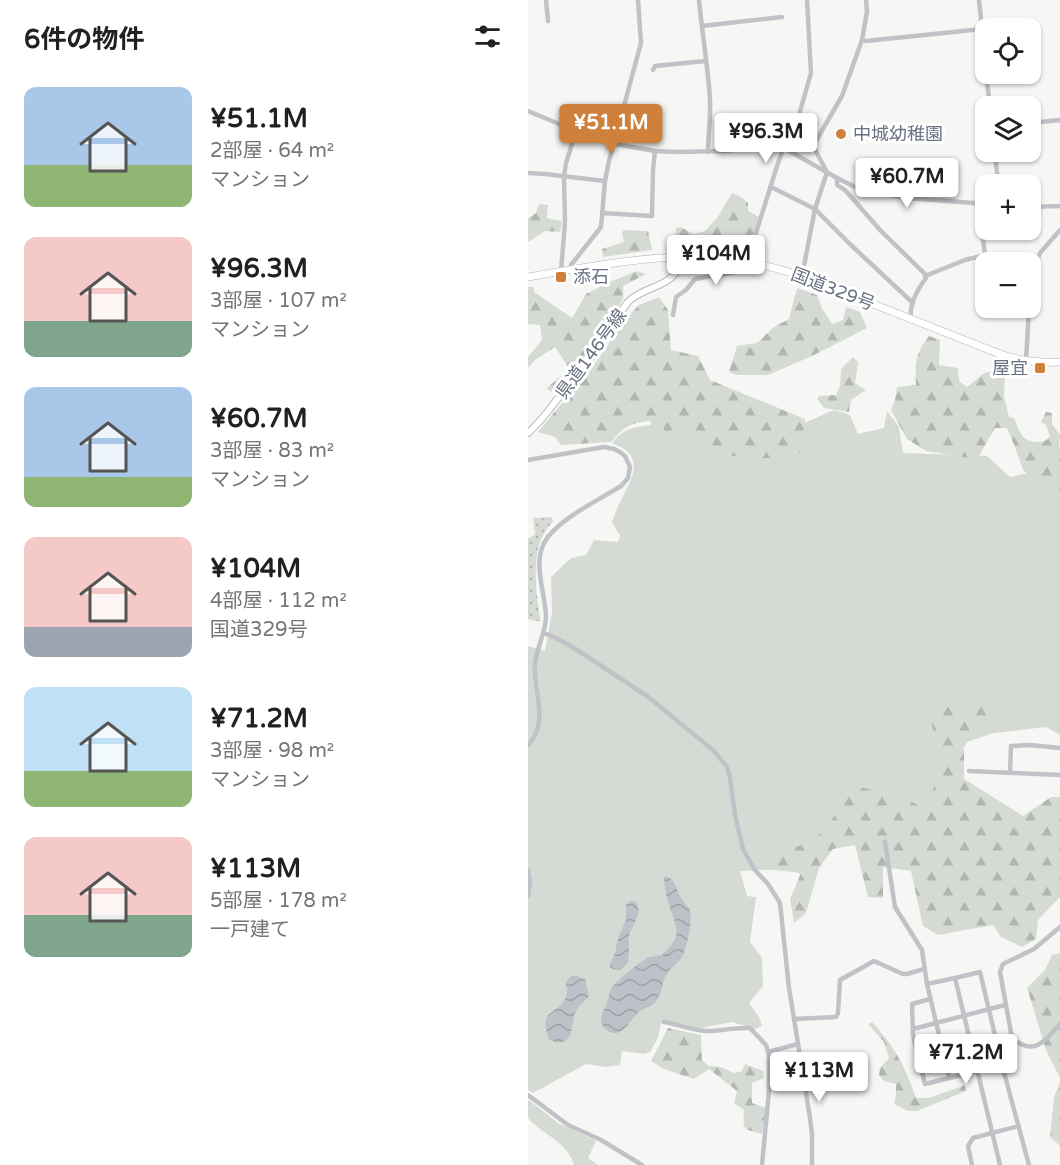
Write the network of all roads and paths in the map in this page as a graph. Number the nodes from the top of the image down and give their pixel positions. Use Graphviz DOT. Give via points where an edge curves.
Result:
graph roads {
  1 [pos="546,0"];
  2 [pos="638,0"];
  3 [pos="699,0"];
  4 [pos="807,0"];
  5 [pos="866,0"];
  6 [pos="979,0"];
  7 [pos="782,17"];
  8 [pos="981,18"];
  9 [pos="548,21"];
  10 [pos="702,26"];
  11 [pos="975,30"];
  12 [pos="862,40"];
  13 [pos="706,61"];
  14 [pos="653,70"];
  15 [pos="528,111"];
  16 [pos="1060,120"];
  17 [pos="1041,122"];
  18 [pos="576,130"];
  19 [pos="615,144"];
  20 [pos="784,148"];
  21 [pos="655,151"];
  22 [pos="708,152"];
  23 [pos="827,172"];
  24 [pos="528,173"];
  25 [pos="564,176"];
  26 [pos="837,178"];
  27 [pos="605,181"];
  28 [pos="771,187"];
  29 [pos="975,203"];
  30 [pos="1060,206"];
  31 [pos="1041,207"];
  32 [pos="815,209"];
  33 [pos="602,213"];
  34 [pos="1060,230"];
  35 [pos="983,240"];
  36 [pos="1041,252"];
  37 [pos="681,257"];
  38 [pos="748,262"];
  39 [pos="570,270"];
  40 [pos="561,272"];
  41 [pos="802,276"];
  42 [pos="925,276"];
  43 [pos="528,278"];
  44 [pos="913,303"];
  45 [pos="673,315"];
  46 [pos="1028,318"];
  47 [pos="911,319"];
  48 [pos="1026,361"];
  49 [pos="1060,362"];
  50 [pos="528,433"];
  51 [pos="528,460"];
  52 [pos="544,633"];
  53 [pos="528,745"];
  54 [pos="1060,748"];
  55 [pos="969,771"];
  56 [pos="1010,773"];
  57 [pos="1060,774"];
  58 [pos="885,842"];
  59 [pos="528,870"];
  60 [pos="528,896"];
  61 [pos="1060,927"];
  62 [pos="924,969"];
  63 [pos="955,978"];
  64 [pos="927,984"];
  65 [pos="930,999"];
  66 [pos="1005,1005"];
  67 [pos="990,1010"];
  68 [pos="964,1016"];
  69 [pos="794,1020"];
  70 [pos="664,1022"];
  71 [pos="936,1023"];
  72 [pos="1060,1024"];
  73 [pos="913,1029"];
  74 [pos="798,1044"];
  75 [pos="768,1052"];
  76 [pos="1002,1065"];
  77 [pos="977,1071"];
  78 [pos="949,1077"];
  79 [pos="528,1095"];
  80 [pos="1019,1126"];
  81 [pos="992,1133"];
  82 [pos="642,1165"];
  83 [pos="762,1165"];
  84 [pos="812,1165"];
  85 [pos="972,1165"];
  86 [pos="1000,1165"];
  87 [pos="1029,1165"];
  1 -- 9 [label="street"];
  2 -- 19 [label="street" via="641,43"];
  3 -- 10 [label="street"];
  4 -- 20 [label="street" via="812,73 795,129"];
  5 -- 12 [label="street"];
  6 -- 8 [label="street"];
  7 -- 10 [label="street"];
  10 -- 13 [label="street"];
  11 -- 12 [label="street"];
  12 -- 23 [label="street" via="842,96 813,146"];
  13 -- 14 [label="street" via="655,66"];
  13 -- 22 [label="street" via="711,120"];
  15 -- 18 [label="street"];
  16 -- 17 [label="street"];
  18 -- 19 [label="street"];
  18 -- 25 [label="street"];
  19 -- 21 [label="street"];
  19 -- 27 [label="street"];
  20 -- 22 [label="street"];
  20 -- 23 [label="street"];
  20 -- 28 [label="street"];
  21 -- 22 [label="street"];
  21 -- 33 [label="street" via="652,216"];
  23 -- 26 [label="street"];
  23 -- 32 [label="street"];
  24 -- 25 [label="street"];
  25 -- 27 [label="street"];
  25 -- 40 [label="street"];
  26 -- 29 [label="street" via="876,193"];
  26 -- 42 [label="street" via="837,184"];
  27 -- 33 [label="street"];
  28 -- 32 [label="street"];
  28 -- 38 [label="street"];
  30 -- 31 [label="street"];
  32 -- 41 [label="street"];
  32 -- 44 [label="street"];
  33 -- 39 [label="street" via="601,227"];
  34 -- 36 [label="street"];
  35 -- 42 [label="street" via="985,255"];
  37 -- 38 [label="highway, 国道329号"];
  37 -- 39 [label="highway, 国道329号"];
  37 -- 50 [label="main road, 県道146号線" via="673,277 628,302 584,368"];
  38 -- 41 [label="highway, 国道329号"];
  38 -- 45 [label="street" via="736,272 695,279 676,297"];
  39 -- 40 [label="highway, 国道329号"];
  40 -- 43 [label="highway, 国道329号"];
  41 -- 47 [label="highway, 国道329号"];
  42 -- 44 [label="street"];
  44 -- 47 [label="street"];
  46 -- 48 [label="street"];
  47 -- 48 [label="highway, 国道329号"];
  48 -- 49 [label="highway, 国道329号"];
  51 -- 52 [label="street" via="604,447 620,452 630,467 621,486 563,522 543,544 540,574 546,615"];
  52 -- 53 [label="street" via="534,672 540,709 538,729"];
  52 -- 69 [label="street" via="647,696 714,751 727,767 743,849 780,903"];
  54 -- 56 [label="street" via="1011,746"];
  55 -- 56 [label="street"];
  56 -- 57 [label="street"];
  58 -- 62 [label="street" via="895,907 922,950"];
  59 -- 60 [label="street"];
  61 -- 66 [label="street" via="1034,949 1003,964 1000,972"];
  62 -- 64 [label="street"];
  62 -- 69 [label="street" via="903,974 874,961 840,980 836,1017"];
  63 -- 64 [label="street"];
  63 -- 67 [label="street" via="980,972"];
  63 -- 68 [label="street"];
  64 -- 65 [label="street"];
  65 -- 71 [label="street"];
  65 -- 73 [label="street" via="912,1004"];
  66 -- 67 [label="street"];
  66 -- 72 [label="street" via="1012,1038 1020,1044 1042,1044"];
  67 -- 68 [label="street"];
  67 -- 76 [label="street"];
  68 -- 71 [label="street"];
  68 -- 77 [label="street"];
  69 -- 74 [label="street"];
  70 -- 75 [label="street" via="705,1031 750,1028"];
  71 -- 73 [label="street"];
  71 -- 78 [label="street"];
  73 -- 78 [label="street" via="925,1084"];
  74 -- 75 [label="street"];
  74 -- 84 [label="street" via="812,1134"];
  75 -- 83 [label="street" via="769,1091"];
  76 -- 77 [label="street"];
  76 -- 80 [label="street"];
  77 -- 78 [label="street"];
  77 -- 81 [label="street"];
  79 -- 82 [label="street" via="568,1125"];
  80 -- 81 [label="street"];
  80 -- 87 [label="street"];
  81 -- 85 [label="street" via="973,1138 968,1146"];
  81 -- 86 [label="street"];
}
